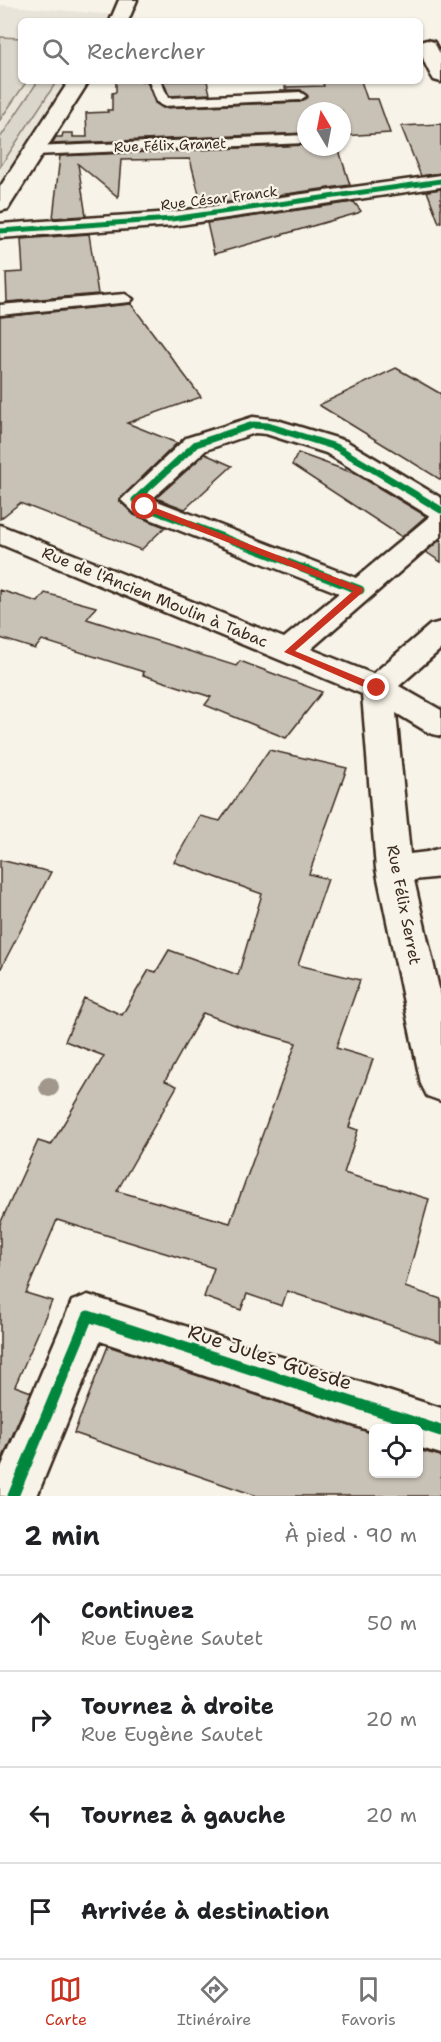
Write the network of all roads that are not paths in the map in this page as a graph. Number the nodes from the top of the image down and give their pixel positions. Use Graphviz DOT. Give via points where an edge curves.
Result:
graph roads {
  1 [pos="128,0"];
  2 [pos="121,18"];
  3 [pos="429,46"];
  4 [pos="441,76"];
  5 [pos="77,84"];
  6 [pos="156,84"];
  7 [pos="300,96"];
  8 [pos="297,139"];
  9 [pos="34,151"];
  10 [pos="441,181"];
  11 [pos="0,204"];
  12 [pos="0,231"];
  13 [pos="124,299"];
  14 [pos="0,310"];
  15 [pos="441,510"];
  16 [pos="441,521"];
  17 [pos="0,534"];
  18 [pos="360,590"];
  19 [pos="441,632"];
  20 [pos="288,652"];
  21 [pos="377,688"];
  22 [pos="441,725"];
  23 [pos="441,861"];
  24 [pos="394,869"];
  25 [pos="441,1084"];
  26 [pos="441,1431"];
  27 [pos="13,1496"];
  1 -- 2 [label="street"];
  3 -- 4 [label="street"];
  5 -- 9 [label="street"];
  6 -- 7 [label="lane" via="163,102"];
  8 -- 9 [label="lane, Rue Félix Granet"];
  9 -- 11 [label="street"];
  10 -- 12 [label="street, Rue César Franck" via="172,219"];
  13 -- 14 [label="lane"];
  15 -- 18 [label="street" via="336,447 254,425 196,444 135,500"];
  16 -- 18 [label="street"];
  17 -- 20 [label="street, Rue de l'Ancien Moulin à Tabac"];
  18 -- 20 [label="street"];
  19 -- 21 [label="street"];
  20 -- 21 [label="street, Rue de l'Ancien Moulin à Tabac"];
  21 -- 22 [label="street, Rue de l'Ancien Moulin à Tabac"];
  21 -- 24 [label="street, Rue Félix Serret"];
  23 -- 24 [label="street" via="436,865"];
  24 -- 25 [label="street, Rue Félix Serret"];
  26 -- 27 [label="street, Rue Jules Guesde" via="88,1316"];
}
